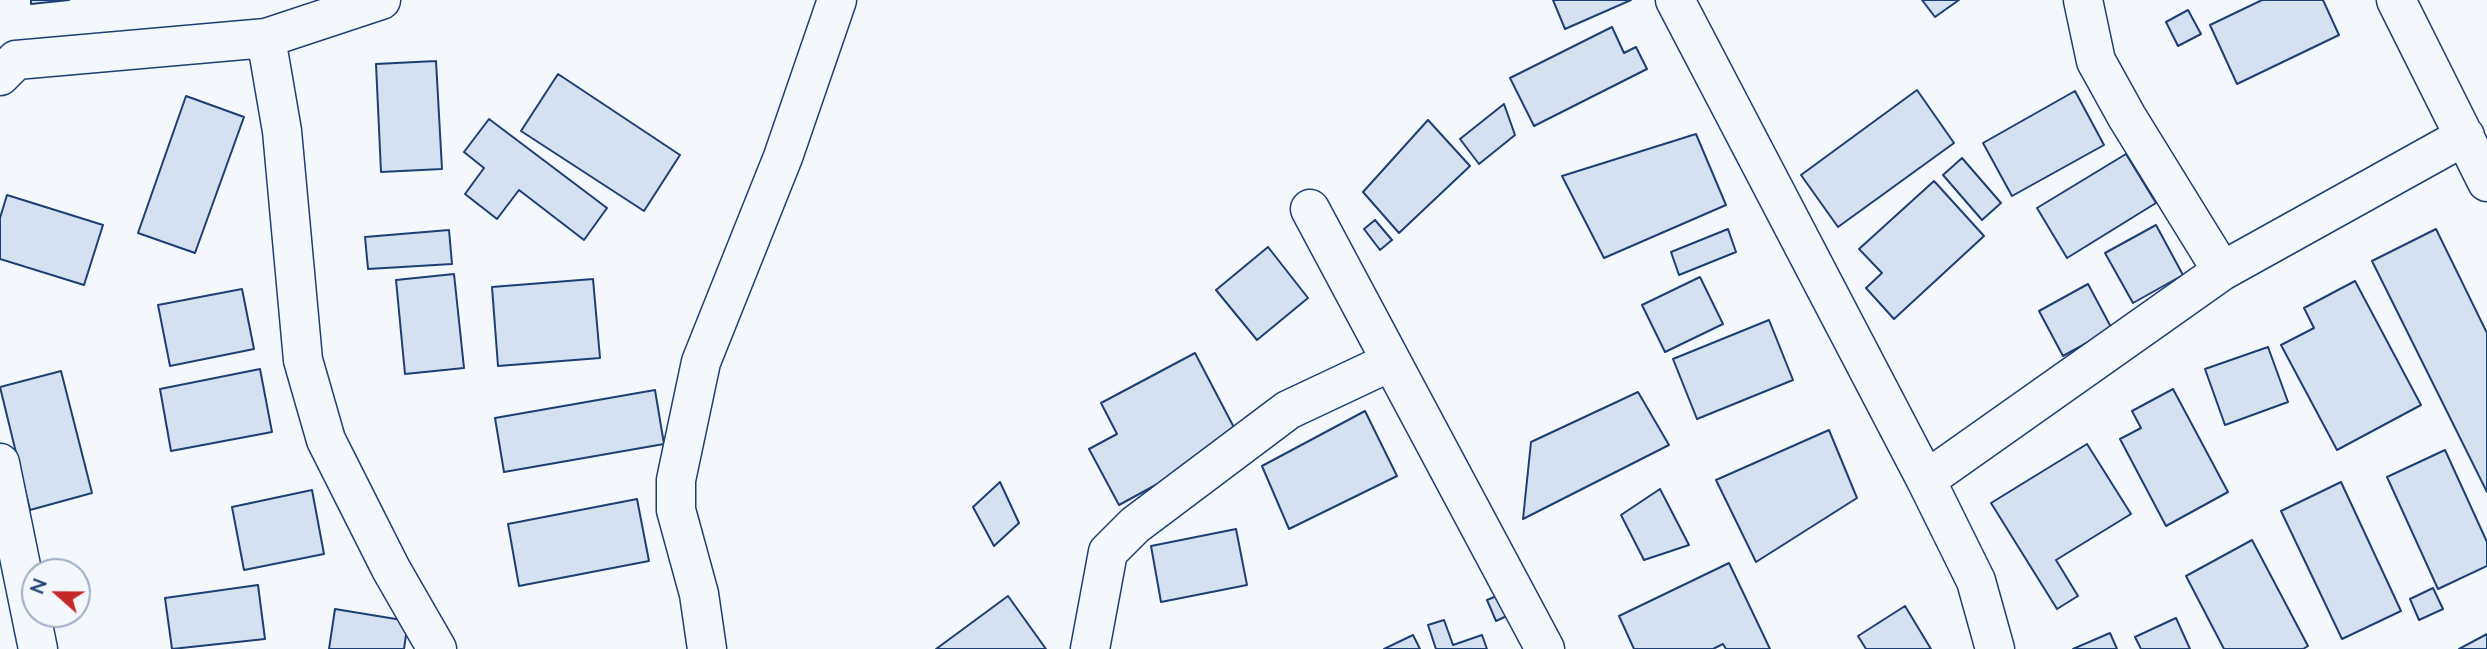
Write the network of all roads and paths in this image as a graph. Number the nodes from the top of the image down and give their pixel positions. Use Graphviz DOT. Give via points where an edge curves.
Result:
graph roads {
  1 [pos="382,0"];
  2 [pos="837,0"];
  3 [pos="1675,0"];
  4 [pos="2083,0"];
  5 [pos="2396,0"];
  6 [pos="266,38"];
  7 [pos="0,76"];
  8 [pos="2465,136"];
  9 [pos="2487,182"];
  10 [pos="1310,209"];
  11 [pos="2222,271"];
  12 [pos="1390,362"];
  13 [pos="0,463"];
  14 [pos="1926,480"];
  15 [pos="38,649"];
  16 [pos="438,649"];
  17 [pos="707,649"];
  18 [pos="1090,649"];
  19 [pos="1545,649"];
  20 [pos="1995,649"];
  1 -- 6 [label="street"];
  2 -- 17 [label="street" via="783,157 701,362 676,480 676,510 699,594"];
  3 -- 14 [label="street"];
  4 -- 11 [label="street" via="2096,61"];
  5 -- 8 [label="street"];
  6 -- 7 [label="street" via="16,60"];
  6 -- 16 [label="street" via="282,131 303,360 326,440 391,569"];
  8 -- 9 [label="street"];
  8 -- 11 [label="street"];
  10 -- 12 [label="street"];
  11 -- 14 [label="street"];
  12 -- 18 [label="street" via="1289,410 1135,524 1108,552"];
  12 -- 19 [label="street"];
  13 -- 15 [label="street"];
  14 -- 20 [label="street" via="1976,581"];
}
